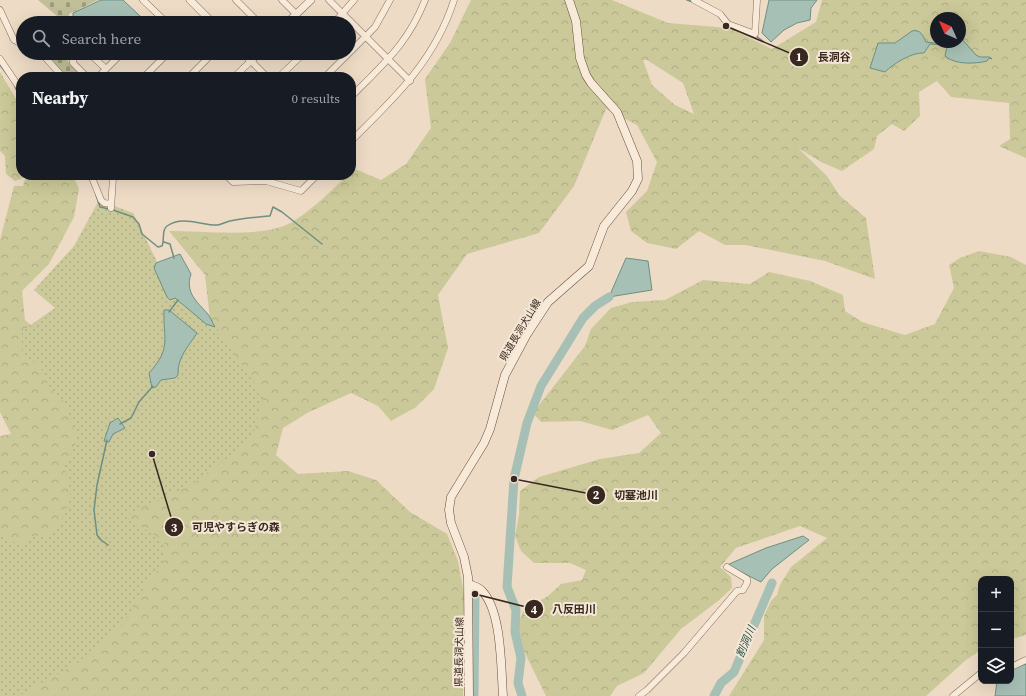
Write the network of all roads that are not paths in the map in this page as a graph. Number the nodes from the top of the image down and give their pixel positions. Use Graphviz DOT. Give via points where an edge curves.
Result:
graph roads {
  1 [pos="143,0"];
  2 [pos="190,0"];
  3 [pos="236,0"];
  4 [pos="282,0"];
  5 [pos="311,0"];
  6 [pos="329,0"];
  7 [pos="354,0"];
  8 [pos="390,0"];
  9 [pos="425,0"];
  10 [pos="454,0"];
  11 [pos="569,0"];
  12 [pos="694,0"];
  13 [pos="757,0"];
  14 [pos="0,10"];
  15 [pos="296,14"];
  16 [pos="343,14"];
  17 [pos="159,16"];
  18 [pos="206,16"];
  19 [pos="252,16"];
  20 [pos="356,27"];
  21 [pos="365,36"];
  22 [pos="16,41"];
  23 [pos="356,46"];
  24 [pos="0,59"];
  25 [pos="388,59"];
  26 [pos="47,60"];
  27 [pos="73,60"];
  28 [pos="96,60"];
  29 [pos="115,60"];
  30 [pos="161,60"];
  31 [pos="207,60"];
  32 [pos="251,60"];
  33 [pos="297,60"];
  34 [pos="342,60"];
  35 [pos="106,69"];
  36 [pos="58,72"];
  37 [pos="82,72"];
  38 [pos="103,72"];
  39 [pos="149,72"];
  40 [pos="194,72"];
  41 [pos="239,72"];
  42 [pos="262,72"];
  43 [pos="284,72"];
  44 [pos="330,72"];
  45 [pos="410,81"];
  46 [pos="16,83"];
  47 [pos="356,92"];
  48 [pos="356,136"];
  49 [pos="93,180"];
  50 [pos="113,180"];
  51 [pos="231,180"];
  52 [pos="312,180"];
  53 [pos="266,181"];
  54 [pos="727,567"];
  55 [pos="469,584"];
  56 [pos="1026,660"];
  57 [pos="1014,666"];
  58 [pos="978,675"];
  59 [pos="469,696"];
  60 [pos="503,696"];
  61 [pos="639,696"];
  62 [pos="953,696"];
  1 -- 17 [label="street"];
  2 -- 18 [label="street"];
  3 -- 19 [label="street"];
  4 -- 15 [label="street"];
  5 -- 15 [label="street"];
  6 -- 16 [label="street"];
  7 -- 16 [label="street"];
  8 -- 21 [label="street" via="378,21"];
  9 -- 25 [label="street" via="408,36"];
  10 -- 45 [label="street" via="449,18 436,44"];
  11 -- 55 [label="main road, 県道長洞犬山線" via="576,21 580,58 587,77 617,112 637,161 638,179 632,191 604,226 589,266 548,302 527,334 505,375 484,443 451,497 449,516 464,557"];
  12 -- 13 [label="street" via="720,14 728,24 754,34"];
  14 -- 22 [label="street"];
  20 -- 21 [label="street"];
  21 -- 23 [label="street"];
  21 -- 25 [label="street"];
  24 -- 46 [label="street"];
  25 -- 45 [label="street"];
  25 -- 47 [label="street"];
  26 -- 36 [label="street"];
  27 -- 37 [label="street"];
  28 -- 35 [label="street"];
  29 -- 35 [label="street"];
  30 -- 39 [label="street"];
  31 -- 40 [label="street"];
  32 -- 41 [label="street"];
  32 -- 42 [label="street"];
  33 -- 43 [label="street"];
  34 -- 44 [label="street"];
  35 -- 38 [label="street"];
  45 -- 48 [label="street"];
  49 -- 50 [label="street" via="101,200 111,206"];
  51 -- 53 [label="street"];
  52 -- 53 [label="street" via="301,191"];
  54 -- 61 [label="street" via="747,579 743,590 737,592 684,653"];
  55 -- 59 [label="main road, 県道長洞犬山線"];
  55 -- 60 [label="main road" via="483,592 495,618 499,634"];
  56 -- 57 [label="street"];
  58 -- 62 [label="street"];
}
